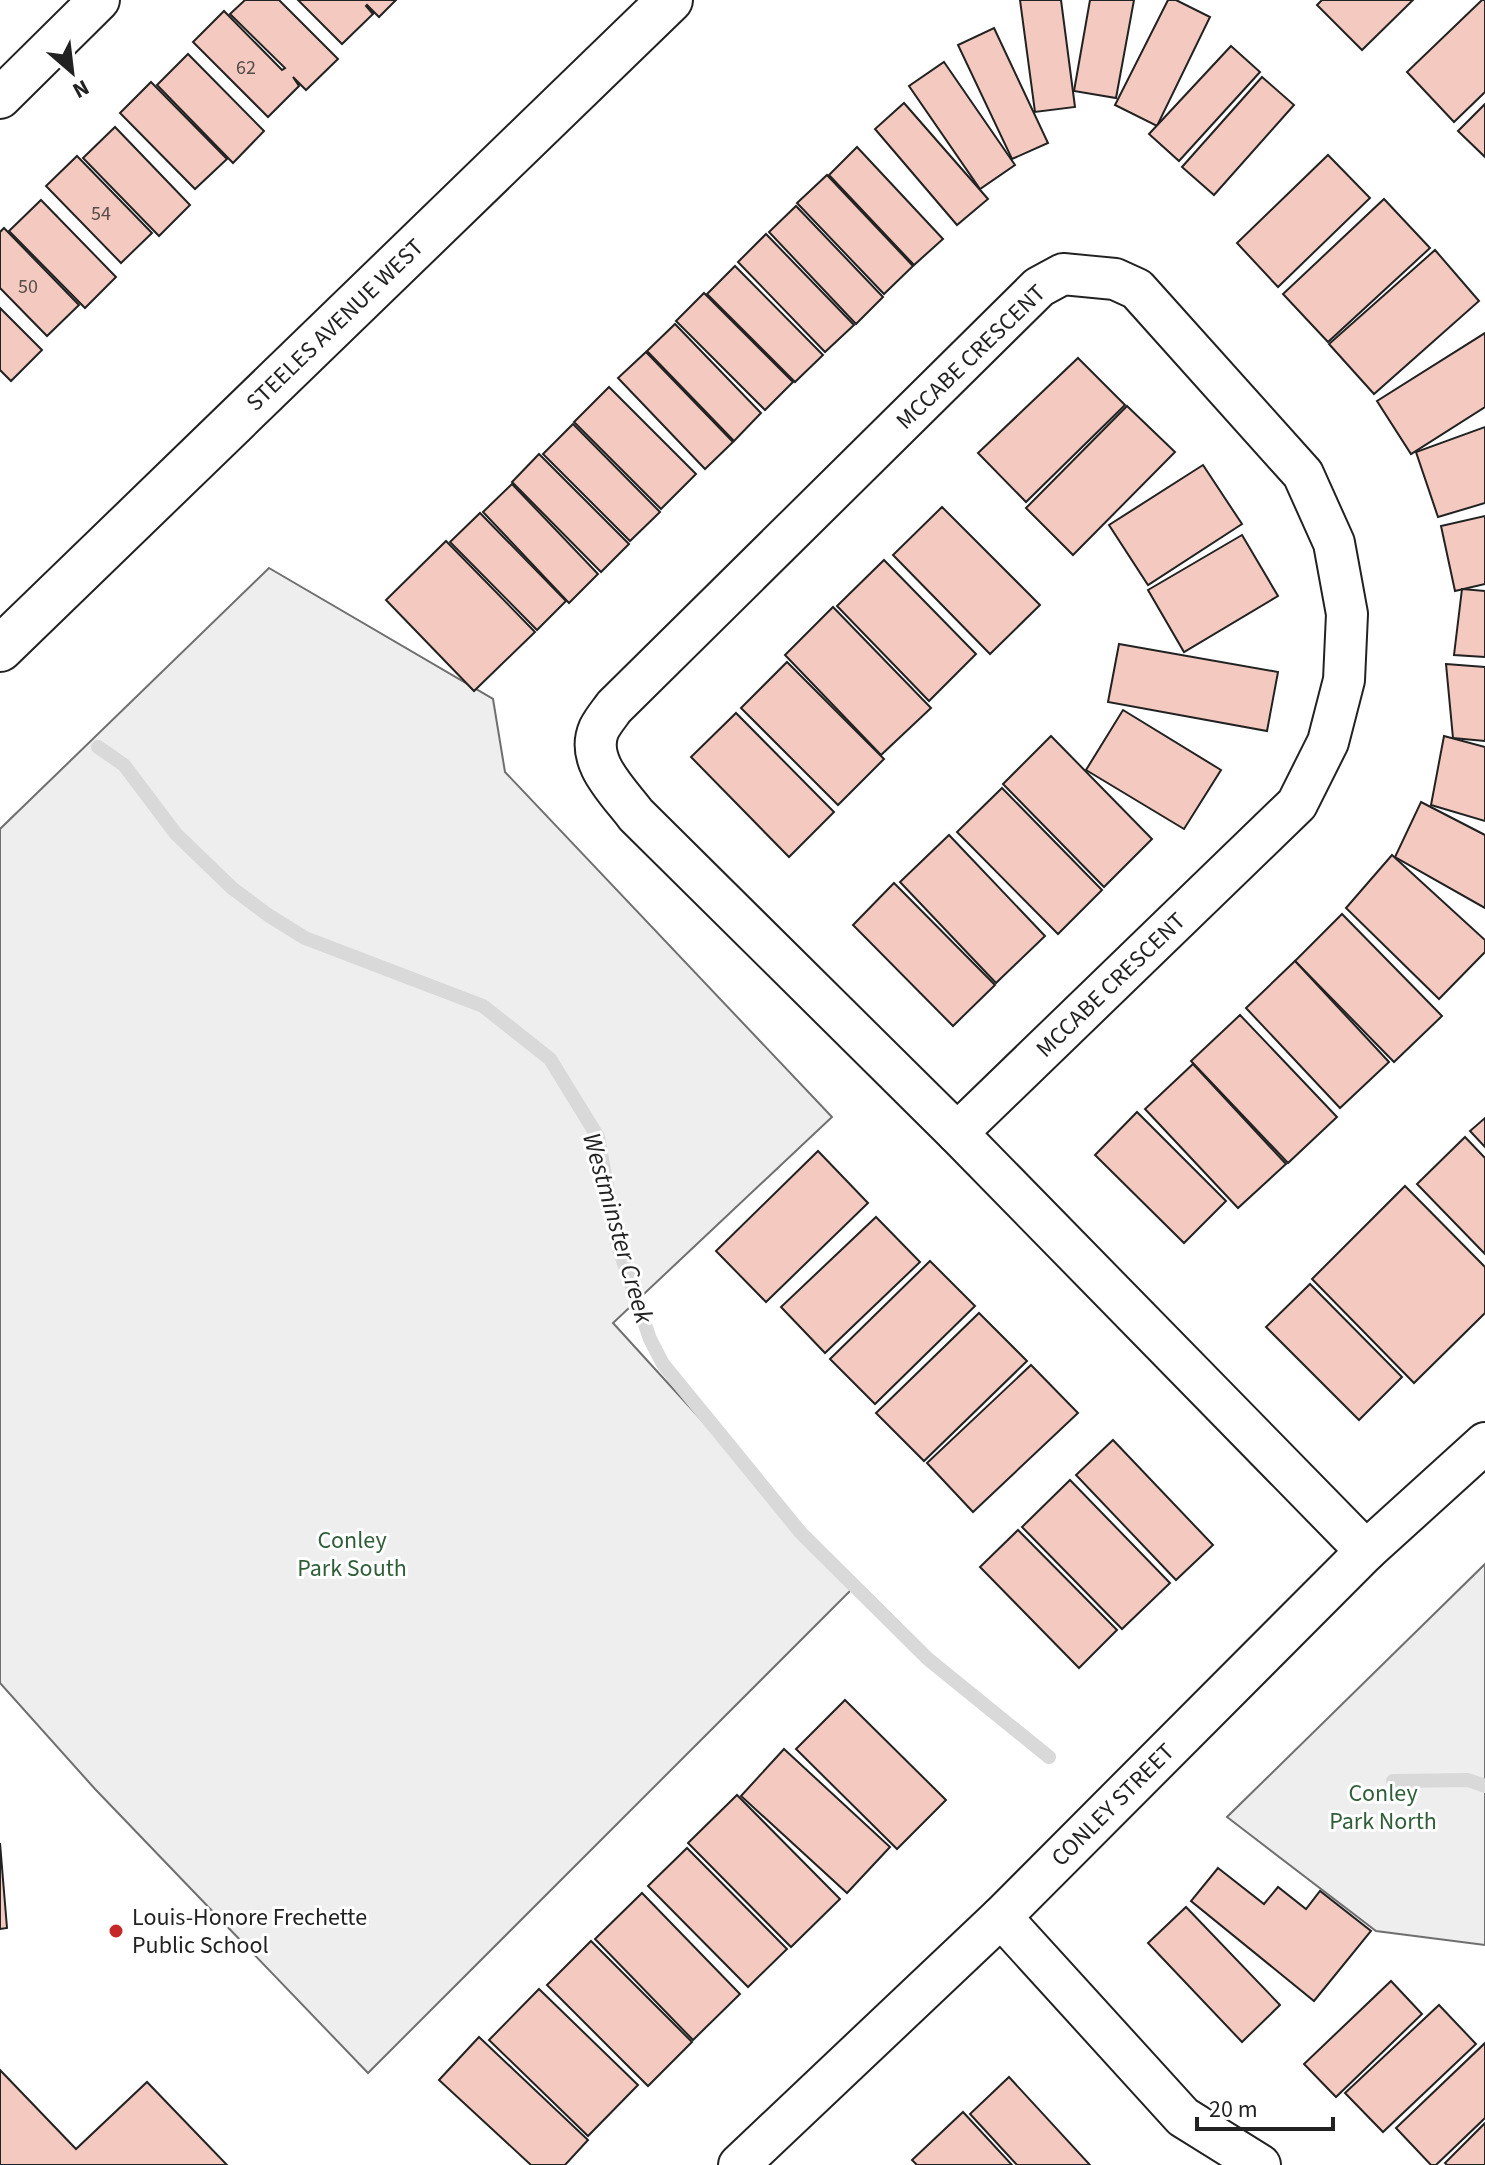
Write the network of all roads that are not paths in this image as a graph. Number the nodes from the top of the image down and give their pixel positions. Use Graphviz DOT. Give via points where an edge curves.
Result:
graph roads {
  1 [pos="99,0"];
  2 [pos="670,0"];
  3 [pos="0,98"];
  4 [pos="0,649"];
  5 [pos="957,1133"];
  6 [pos="1485,1443"];
  7 [pos="1366,1551"];
  8 [pos="1001,1917"];
  9 [pos="739,2165"];
  10 [pos="1260,2165"];
  1 -- 3 [label="street"];
  2 -- 4 [label="main road, STEELES AVENUE WEST"];
  5 -- 5 [label="street, MCCABE CRESCENT" via="636,815 604,774 595,753 598,730 614,707 1039,287 1063,274 1115,279 1137,289 1303,474 1334,543 1347,614 1344,680 1328,742 1297,804"];
  5 -- 7 [label="street, MCCABE CRESCENT"];
  6 -- 7 [label="street, CONLEY STREET"];
  7 -- 8 [label="street, CONLEY STREET"];
  8 -- 9 [label="street, CONLEY STREET"];
  8 -- 10 [label="street" via="1183,2117"];
}
